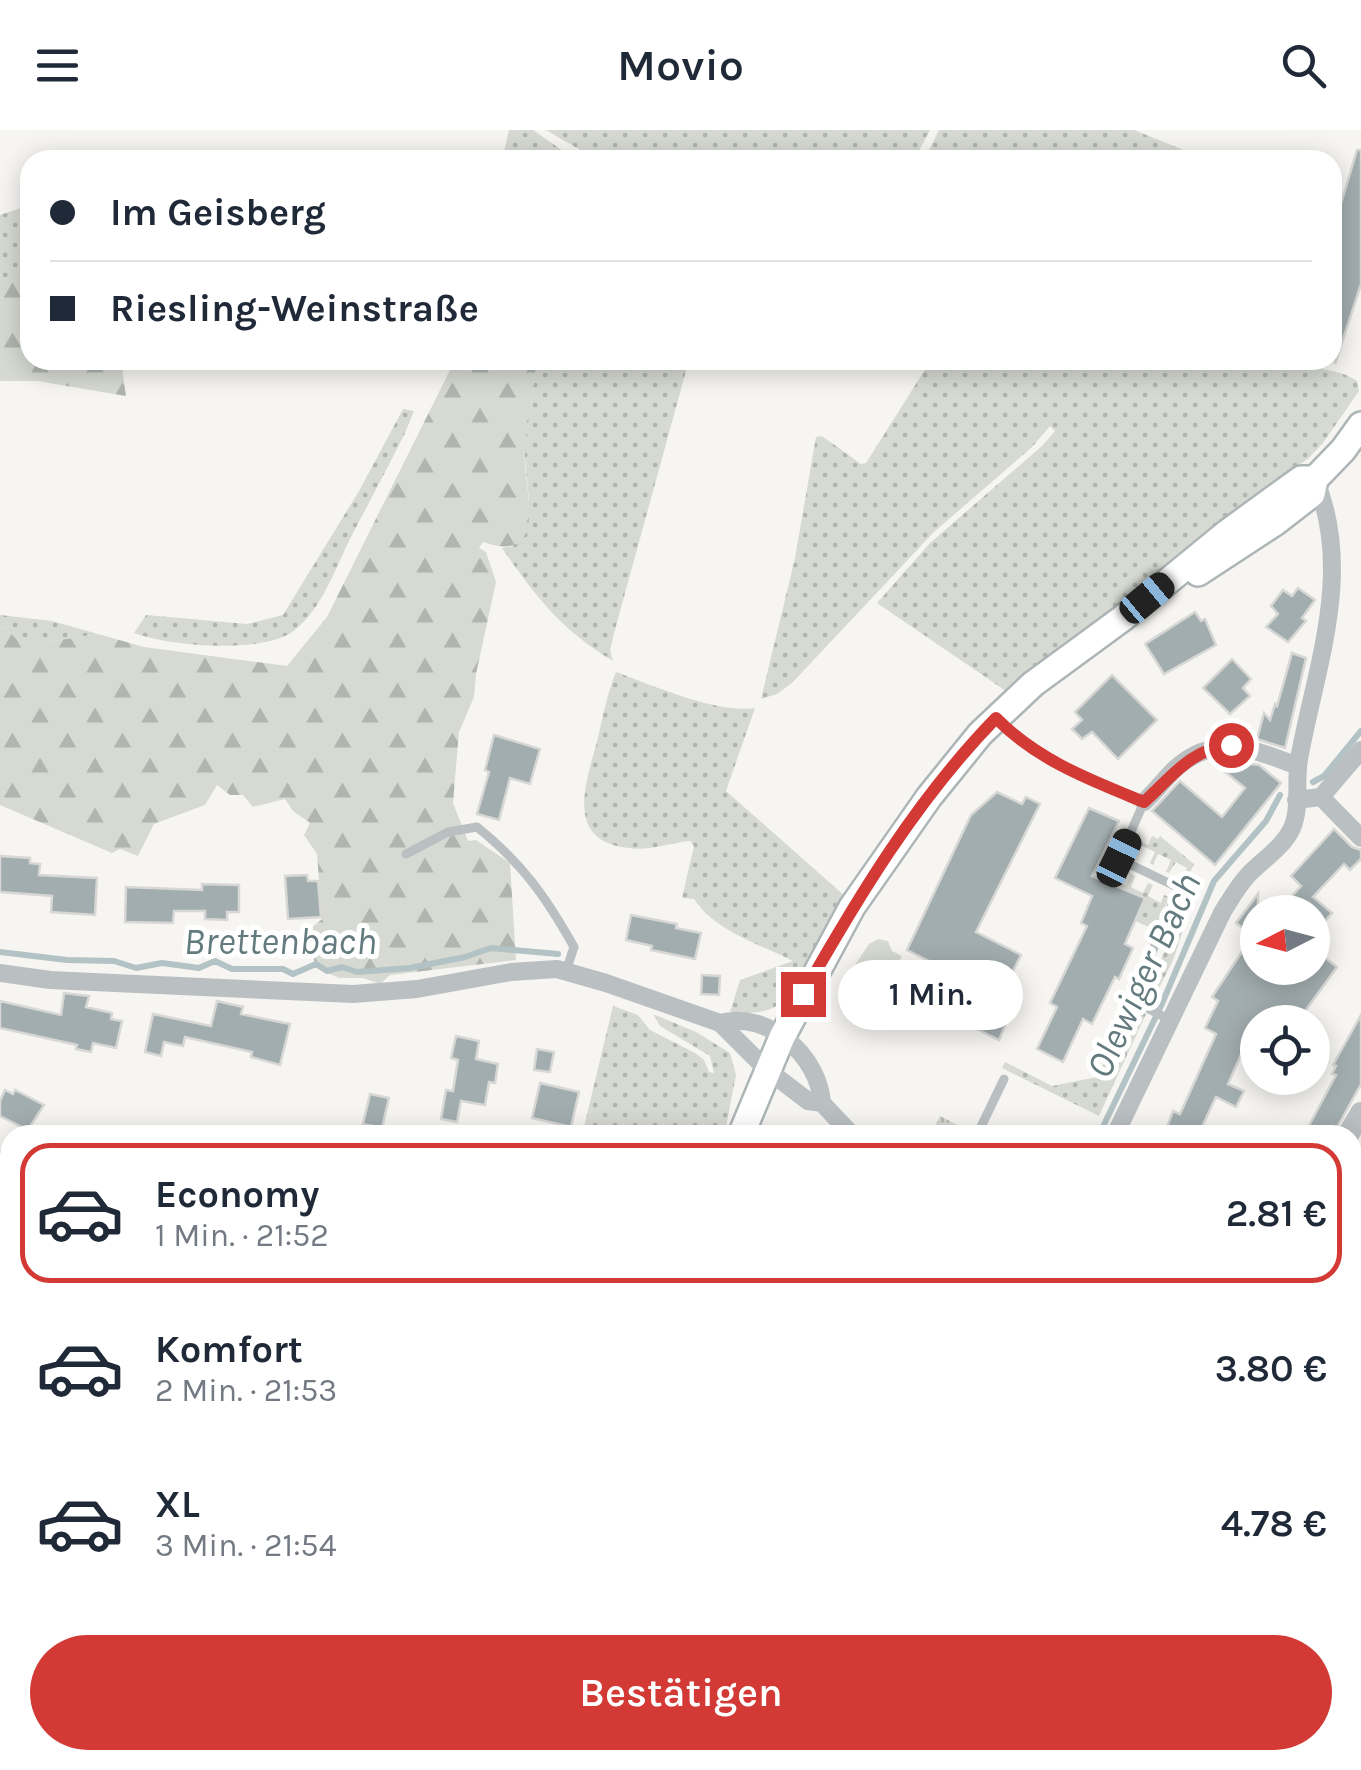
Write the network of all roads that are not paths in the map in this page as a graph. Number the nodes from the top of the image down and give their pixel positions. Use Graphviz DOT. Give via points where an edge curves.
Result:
graph roads {
  1 [pos="1361,424"];
  2 [pos="1314,479"];
  3 [pos="996,718"];
  4 [pos="1361,750"];
  5 [pos="1298,766"];
  6 [pos="1321,797"];
  7 [pos="1296,800"];
  8 [pos="1144,802"];
  9 [pos="1361,838"];
  10 [pos="406,854"];
  11 [pos="566,971"];
  12 [pos="0,973"];
  13 [pos="1168,1019"];
  14 [pos="720,1024"];
  15 [pos="782,1036"];
  16 [pos="766,1069"];
  17 [pos="1004,1080"];
  18 [pos="822,1103"];
  19 [pos="745,1125"];
  20 [pos="843,1125"];
  21 [pos="982,1125"];
  22 [pos="1120,1125"];
  1 -- 2 [label="main road"];
  2 -- 3 [label="main road" via="1312,494 1276,522 1123,618"];
  2 -- 5 [label="street" via="1331,530 1334,571 1323,661"];
  3 -- 8 [label="lane" via="1019,742 1076,775"];
  3 -- 15 [label="main road" via="946,775 864,891"];
  4 -- 6 [label="street"];
  5 -- 7 [label="street"];
  5 -- 8 [label="street" via="1236,746 1213,748 1178,766"];
  6 -- 7 [label="street"];
  6 -- 9 [label="street"];
  7 -- 13 [label="street" via="1290,832 1238,887"];
  8 -- 13 [label="lane" via="1119,858 1179,888 1132,1000"];
  10 -- 11 [label="lane" via="448,832 477,827 548,900 574,947"];
  11 -- 12 [label="street" via="353,994"];
  11 -- 14 [label="street"];
  13 -- 22 [label="street"];
  14 -- 15 [label="street" via="755,1022"];
  14 -- 16 [label="street"];
  15 -- 16 [label="main road"];
  15 -- 18 [label="street" via="810,1067"];
  16 -- 18 [label="street" via="808,1101"];
  16 -- 19 [label="main road"];
  17 -- 21 [label="lane"];
  18 -- 20 [label="street"];
}
